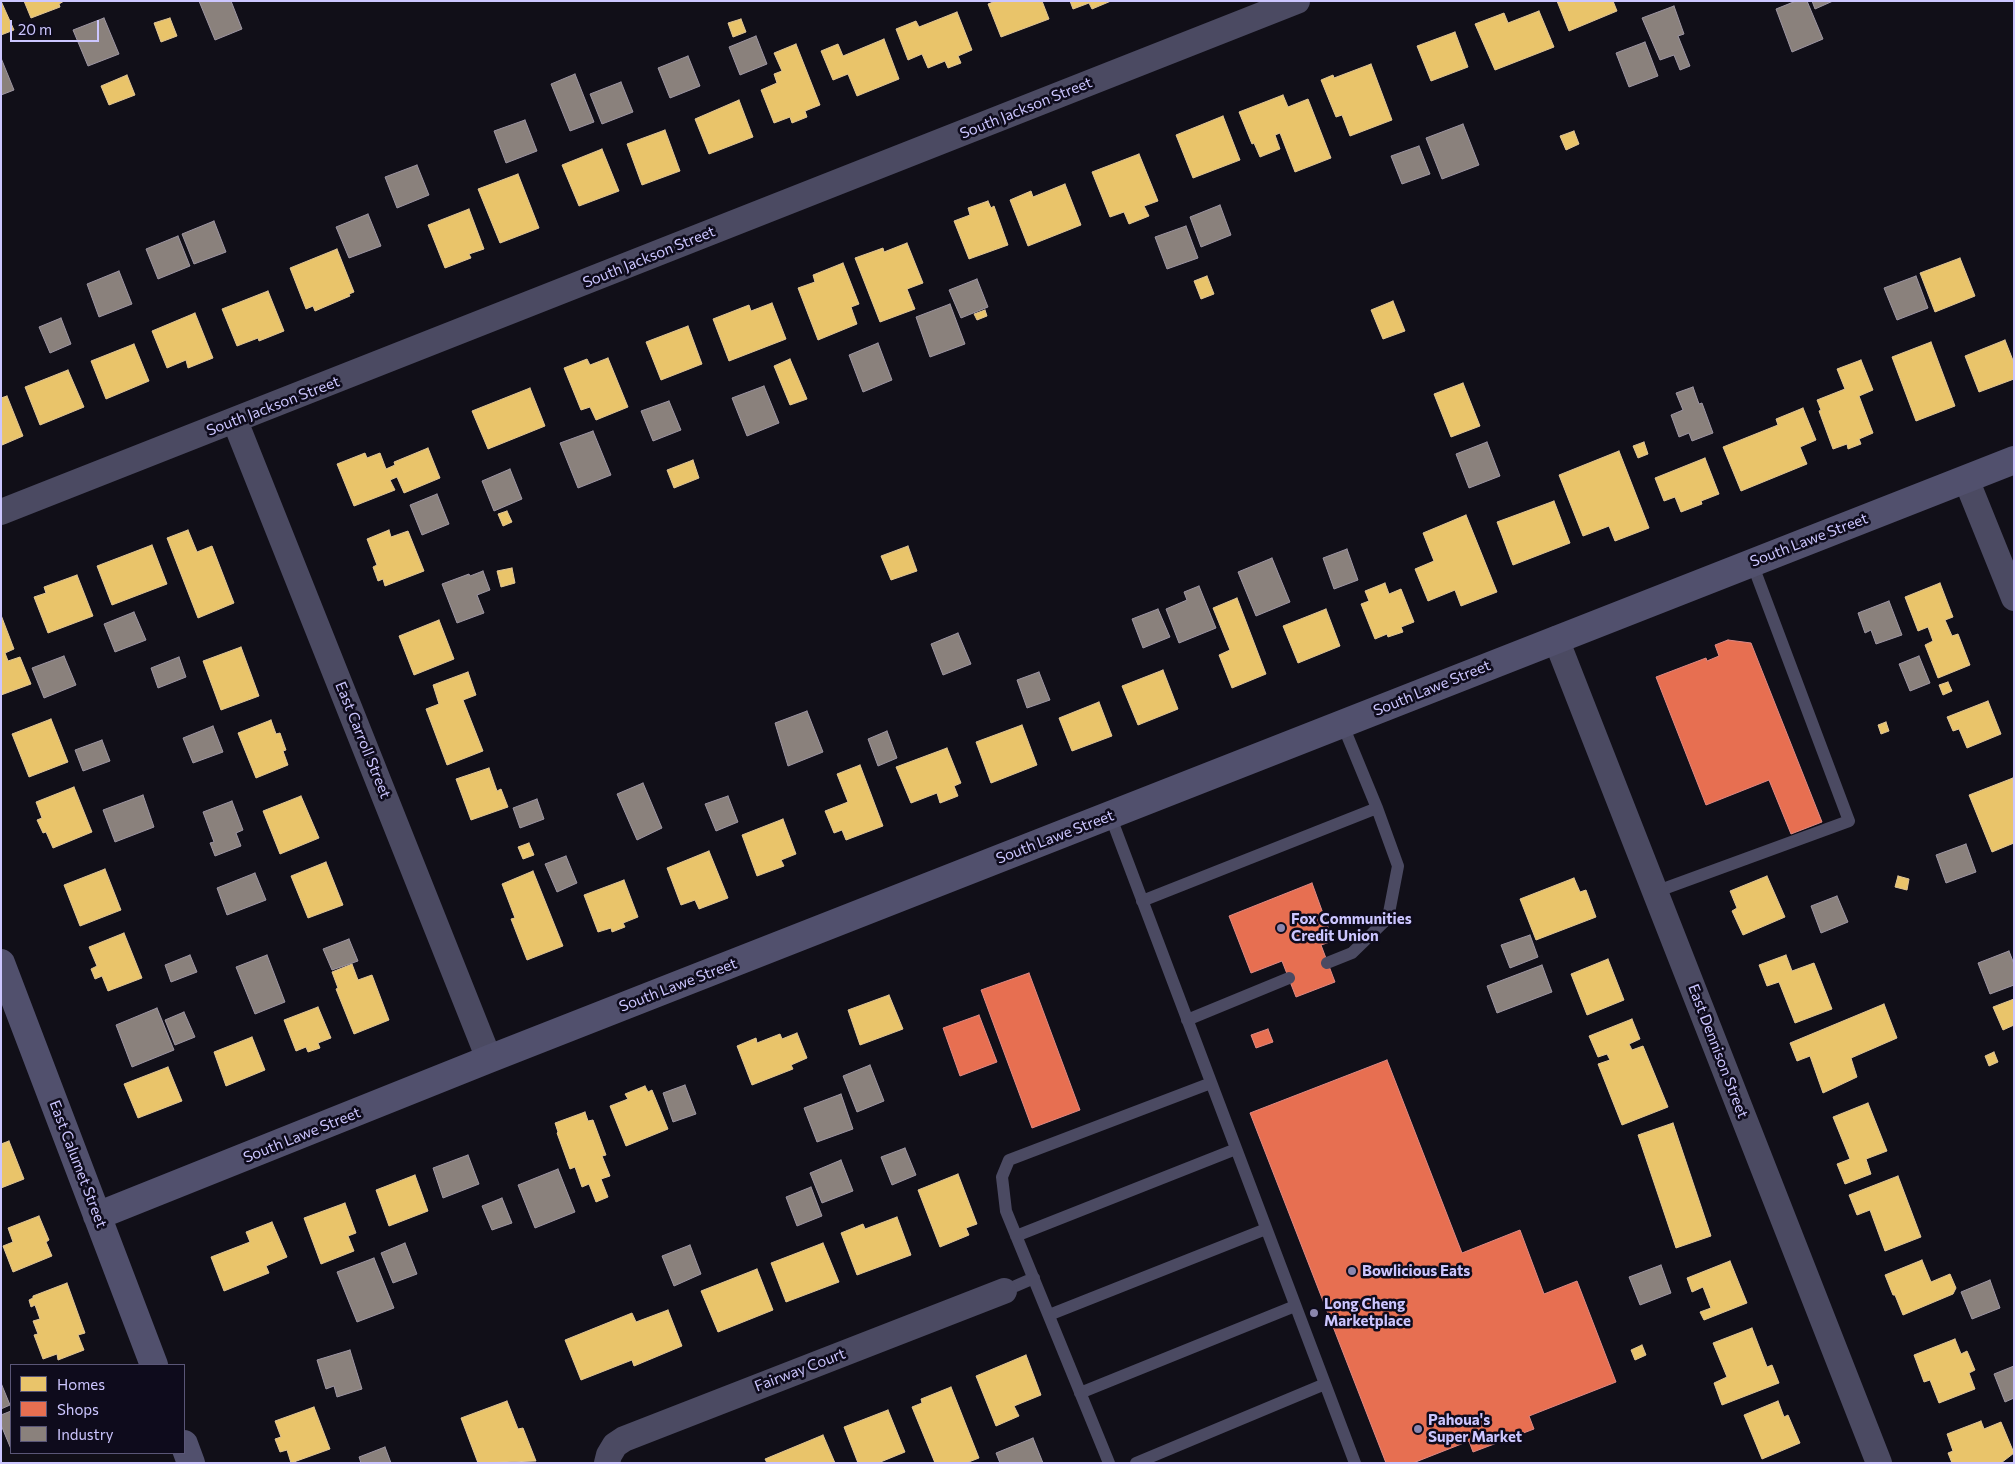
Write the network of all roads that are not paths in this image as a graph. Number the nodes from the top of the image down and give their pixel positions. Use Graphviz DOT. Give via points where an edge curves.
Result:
graph roads {
  1 [pos="1297,1"];
  2 [pos="235,421"];
  3 [pos="2014,460"];
  4 [pos="1966,479"];
  5 [pos="1,512"];
  6 [pos="1752,563"];
  7 [pos="2014,598"];
  8 [pos="1556,638"];
  9 [pos="1342,723"];
  10 [pos="1377,808"];
  11 [pos="1110,815"];
  12 [pos="1655,892"];
  13 [pos="1142,901"];
  14 [pos="1,963"];
  15 [pos="1328,963"];
  16 [pos="1288,978"];
  17 [pos="1187,1020"];
  18 [pos="489,1059"];
  19 [pos="1211,1083"];
  20 [pos="1236,1149"];
  21 [pos="98,1216"];
  22 [pos="1266,1228"];
  23 [pos="1016,1236"];
  24 [pos="1034,1278"];
  25 [pos="1004,1291"];
  26 [pos="1295,1306"];
  27 [pos="1049,1315"];
  28 [pos="154,1364"];
  29 [pos="1325,1384"];
  30 [pos="1080,1393"];
  31 [pos="185,1447"];
  32 [pos="191,1463"];
  33 [pos="607,1463"];
  34 [pos="1109,1463"];
  35 [pos="1136,1463"];
  36 [pos="1355,1463"];
  37 [pos="1879,1463"];
  1 -- 2 [label="street, South Jackson Street"];
  2 -- 5 [label="street, South Jackson Street"];
  2 -- 18 [label="street, East Carroll Street"];
  3 -- 4 [label="main road, South Lawe Street"];
  4 -- 6 [label="main road, South Lawe Street"];
  4 -- 7 [label="street"];
  6 -- 8 [label="main road, South Lawe Street"];
  6 -- 12 [label="lane" via="1849,821"];
  8 -- 9 [label="main road, South Lawe Street"];
  8 -- 12 [label="street, East Dennison Street"];
  9 -- 10 [label="lane"];
  9 -- 11 [label="main road, South Lawe Street"];
  10 -- 13 [label="lane"];
  10 -- 15 [label="lane" via="1398,866 1388,918 1352,953"];
  11 -- 13 [label="lane"];
  11 -- 18 [label="main road, South Lawe Street"];
  12 -- 37 [label="street, East Dennison Street"];
  13 -- 17 [label="lane"];
  14 -- 21 [label="main road, East Calumet Street"];
  16 -- 17 [label="lane"];
  17 -- 19 [label="lane"];
  18 -- 21 [label="main road, South Lawe Street"];
  19 -- 20 [label="lane"];
  19 -- 23 [label="lane" via="1009,1160 1002,1177 1006,1211"];
  20 -- 22 [label="lane"];
  20 -- 23 [label="lane"];
  21 -- 28 [label="main road, East Calumet Street"];
  22 -- 26 [label="lane"];
  22 -- 27 [label="lane"];
  23 -- 24 [label="lane"];
  24 -- 25 [label="lane"];
  24 -- 27 [label="lane"];
  25 -- 33 [label="street, Fairway Court" via="624,1439 615,1445"];
  26 -- 29 [label="lane"];
  26 -- 30 [label="lane"];
  27 -- 30 [label="lane"];
  29 -- 35 [label="lane"];
  29 -- 36 [label="lane"];
  30 -- 34 [label="lane"];
  31 -- 32 [label="main road"];
}
